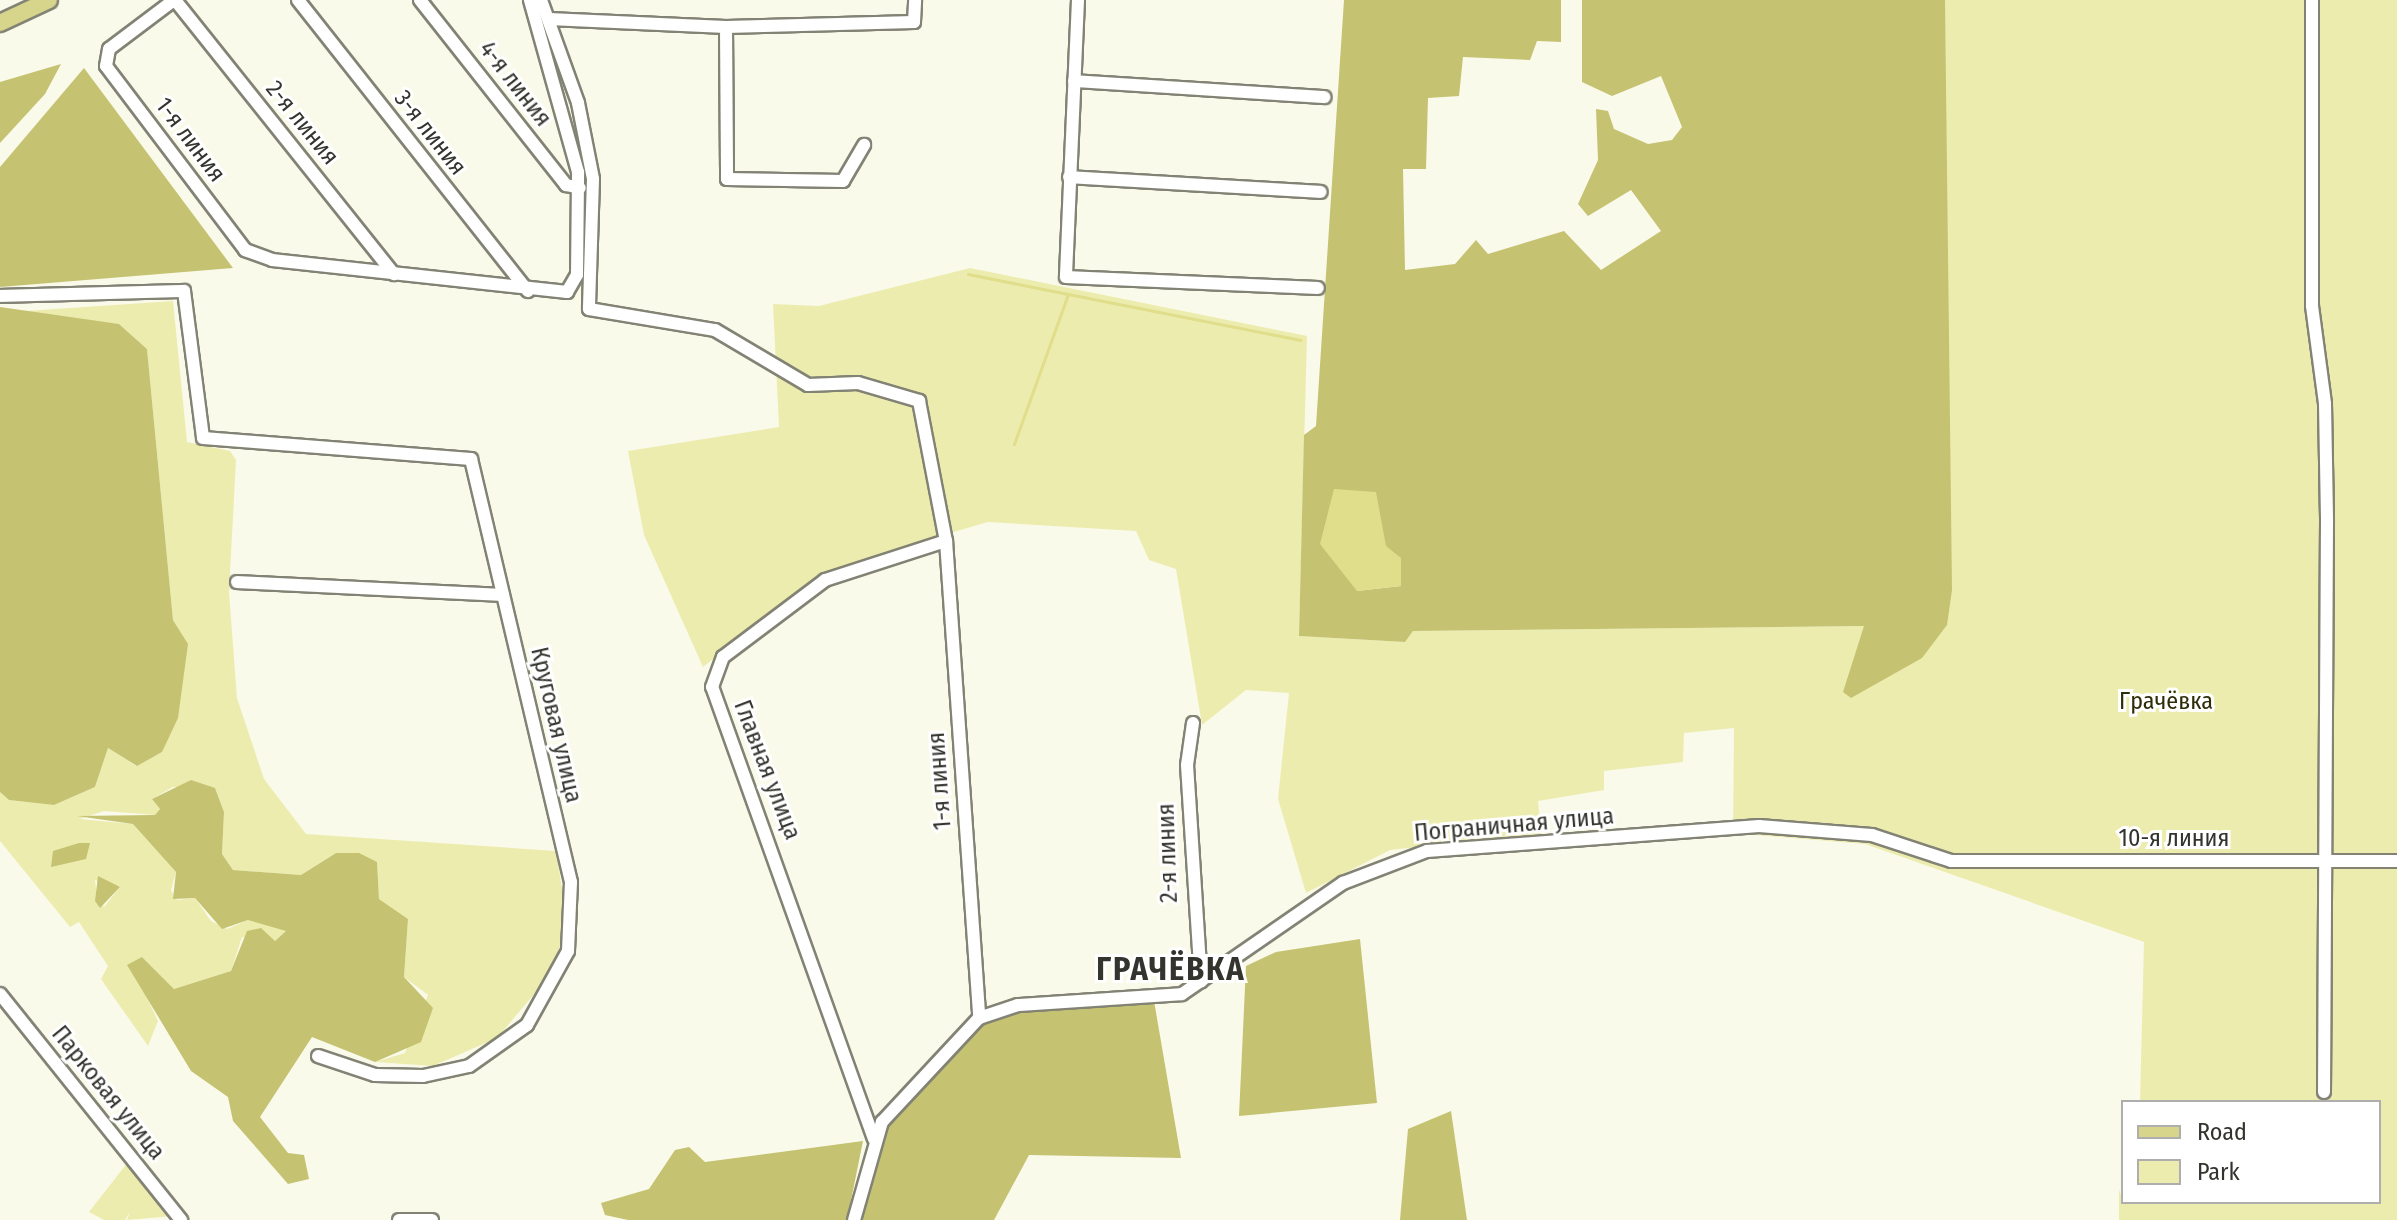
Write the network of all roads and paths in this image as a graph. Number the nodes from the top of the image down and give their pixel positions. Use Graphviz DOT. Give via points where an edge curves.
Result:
graph roads {
  1 [pos="49,0"];
  2 [pos="175,0"];
  3 [pos="298,0"];
  4 [pos="420,0"];
  5 [pos="530,0"];
  6 [pos="541,0"];
  7 [pos="915,0"];
  8 [pos="1078,0"];
  9 [pos="2312,0"];
  10 [pos="549,19"];
  11 [pos="0,23"];
  12 [pos="726,27"];
  13 [pos="1074,81"];
  14 [pos="1324,97"];
  15 [pos="864,145"];
  16 [pos="1069,177"];
  17 [pos="580,188"];
  18 [pos="1321,192"];
  19 [pos="394,274"];
  20 [pos="1318,288"];
  21 [pos="528,291"];
  22 [pos="0,296"];
  23 [pos="946,541"];
  24 [pos="237,582"];
  25 [pos="503,595"];
  26 [pos="1193,723"];
  27 [pos="1951,861"];
  28 [pos="2325,861"];
  29 [pos="2397,861"];
  30 [pos="1201,982"];
  31 [pos="0,994"];
  32 [pos="979,1018"];
  33 [pos="318,1056"];
  34 [pos="2324,1092"];
  35 [pos="874,1139"];
  36 [pos="181,1220"];
  37 [pos="399,1220"];
  38 [pos="432,1220"];
  39 [pos="854,1220"];
  1 -- 11 [label="main road"];
  2 -- 19 [label="street, 2-я линия"];
  2 -- 19 [label="street, 1-я линия" via="105,55 245,250 272,260"];
  3 -- 21 [label="street, 3-я линия"];
  4 -- 17 [label="street, 4-я линия" via="566,185"];
  5 -- 17 [label="street"];
  6 -- 10 [label="street"];
  7 -- 12 [label="street" via="914,22"];
  8 -- 13 [label="street"];
  9 -- 28 [label="street" via="2312,306 2325,404"];
  10 -- 12 [label="street"];
  10 -- 23 [label="street, 1-я линия" via="593,179 589,309 715,330 808,385 858,383 919,401"];
  12 -- 15 [label="street" via="727,179 843,181"];
  13 -- 14 [label="street"];
  13 -- 16 [label="street"];
  16 -- 18 [label="street"];
  16 -- 20 [label="street" via="1066,277"];
  17 -- 21 [label="street" via="573,286"];
  19 -- 21 [label="street"];
  22 -- 25 [label="street, Круговая улица" via="184,291 198,429 213,441 471,459"];
  23 -- 32 [label="street, 1-я линия"];
  23 -- 35 [label="street, Главная улица" via="825,580 723,657 712,687"];
  24 -- 25 [label="street"];
  25 -- 33 [label="street, Круговая улица" via="571,882 573,918 559,977 527,1025 469,1066 423,1076 375,1075"];
  26 -- 30 [label="street, 2-я линия" via="1187,765"];
  27 -- 28 [label="street, 10-я линия"];
  27 -- 30 [label="street, Пограничная улица" via="1872,835 1759,826 1406,856 1303,907"];
  28 -- 29 [label="street, 10-я линия"];
  28 -- 34 [label="street"];
  30 -- 32 [label="street, Пограничная улица" via="1182,994 1018,1005"];
  31 -- 36 [label="street, Парковая улица"];
  32 -- 35 [label="street"];
  35 -- 39 [label="street"];
  37 -- 38 [label="street"];
}
